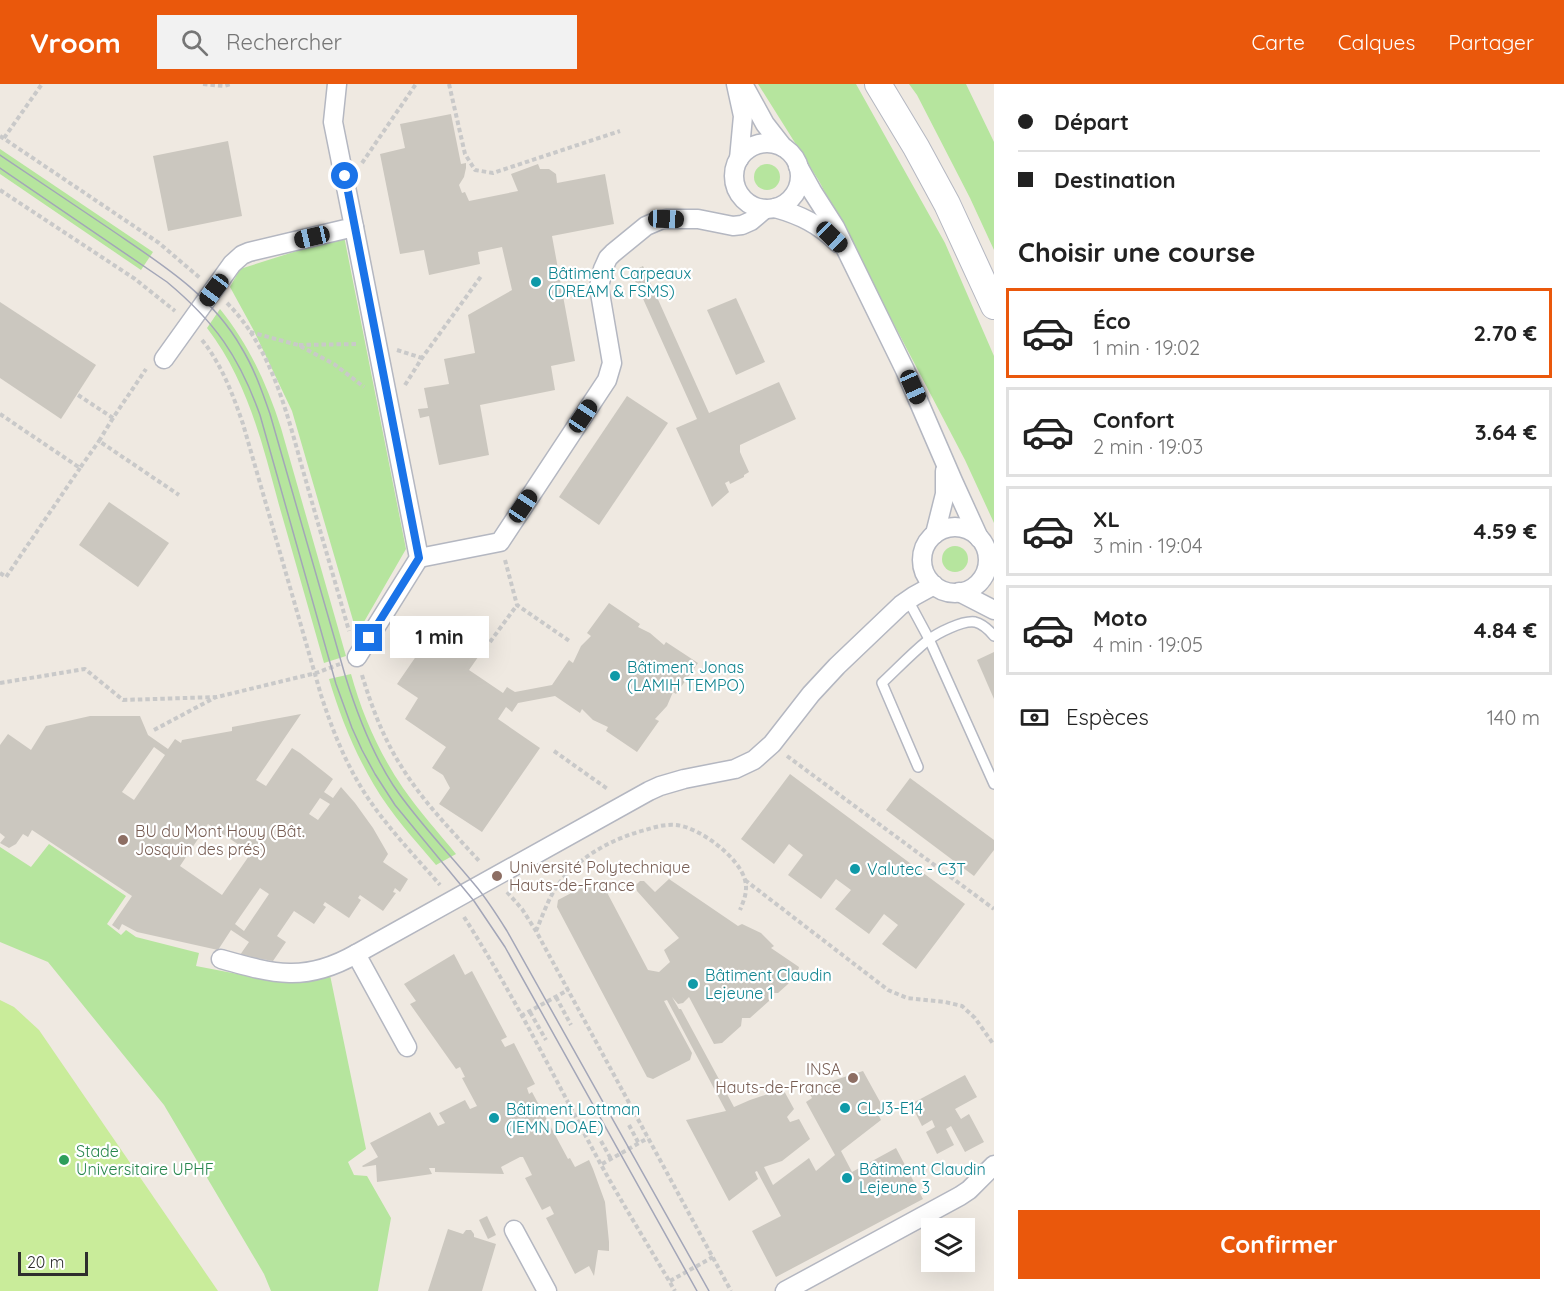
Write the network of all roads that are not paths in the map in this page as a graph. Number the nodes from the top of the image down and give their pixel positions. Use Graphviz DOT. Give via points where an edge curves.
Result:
graph roads {
  1 [pos="337,84"];
  2 [pos="736,84"];
  3 [pos="743,84"];
  4 [pos="878,84"];
  5 [pos="783,147"];
  6 [pos="739,159"];
  7 [pos="798,166"];
  8 [pos="770,209"];
  9 [pos="354,227"];
  10 [pos="847,251"];
  11 [pos="994,306"];
  12 [pos="158,360"];
  13 [pos="945,464"];
  14 [pos="935,534"];
  15 [pos="983,545"];
  16 [pos="419,558"];
  17 [pos="994,570"];
  18 [pos="934,585"];
  19 [pos="959,592"];
  20 [pos="908,600"];
  21 [pos="994,610"];
  22 [pos="994,636"];
  23 [pos="929,639"];
  24 [pos="357,657"];
  25 [pos="918,767"];
  26 [pos="994,784"];
  27 [pos="356,954"];
  28 [pos="221,959"];
  29 [pos="407,1047"];
  30 [pos="994,1165"];
  31 [pos="514,1230"];
  32 [pos="547,1291"];
  33 [pos="785,1291"];
  1 -- 9 [label="street" via="333,122"];
  2 -- 6 [label="street" via="743,116"];
  3 -- 5 [label="street"];
  4 -- 11 [label="main road" via="939,190"];
  5 -- 6 [label="street" via="761,143"];
  5 -- 7 [label="street"];
  6 -- 8 [label="street" via="734,180 738,193 752,206"];
  7 -- 8 [label="street" via="797,190 788,201"];
  7 -- 10 [label="street"];
  8 -- 10 [label="street" via="812,222"];
  8 -- 16 [label="street" via="738,226 698,219 653,222 622,244 608,258 600,278 612,363 607,380 500,542"];
  9 -- 12 [label="street" via="242,255"];
  9 -- 16 [label="street"];
  10 -- 13 [label="street"];
  13 -- 14 [label="street" via="945,494"];
  13 -- 15 [label="street"];
  14 -- 15 [label="street" via="955,527 971,531"];
  14 -- 18 [label="street" via="925,546 922,562"];
  15 -- 17 [label="street"];
  15 -- 19 [label="street" via="987,563 982,578"];
  16 -- 24 [label="street"];
  18 -- 19 [label="street"];
  18 -- 20 [label="street"];
  19 -- 21 [label="street"];
  20 -- 23 [label="lane"];
  20 -- 27 [label="street" via="828,674 772,744 754,760 735,769 655,789"];
  22 -- 23 [label="lane" via="986,627 973,622 959,624"];
  23 -- 25 [label="lane" via="882,683"];
  23 -- 26 [label="lane"];
  27 -- 28 [label="street" via="330,967 293,974 262,971"];
  27 -- 29 [label="street"];
  30 -- 33 [label="street" via="960,1196"];
  31 -- 32 [label="street"];
}
